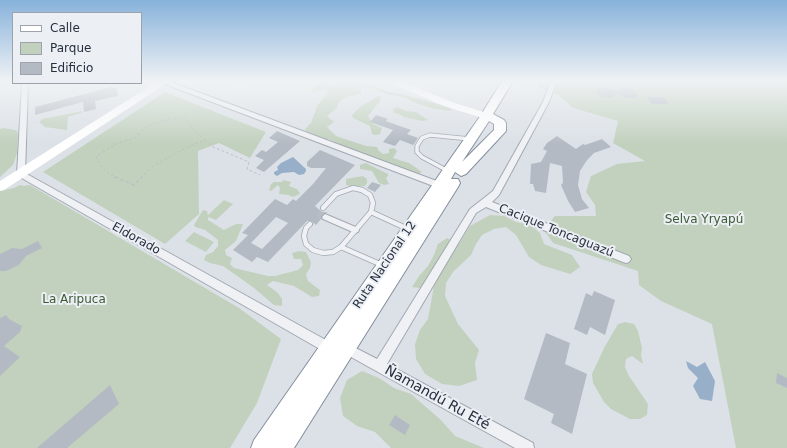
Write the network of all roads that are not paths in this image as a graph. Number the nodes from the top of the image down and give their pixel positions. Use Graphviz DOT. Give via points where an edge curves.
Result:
graph roads {
  1 [pos="24,102"];
  2 [pos="134,102"];
  3 [pos="218,102"];
  4 [pos="443,102"];
  5 [pos="498,102"];
  6 [pos="502,102"];
  7 [pos="546,102"];
  8 [pos="490,117"];
  9 [pos="470,139"];
  10 [pos="455,171"];
  11 [pos="21,174"];
  12 [pos="439,185"];
  13 [pos="0,187"];
  14 [pos="485,203"];
  15 [pos="323,208"];
  16 [pos="371,212"];
  17 [pos="325,217"];
  18 [pos="310,224"];
  19 [pos="355,230"];
  20 [pos="409,230"];
  21 [pos="342,247"];
  22 [pos="626,259"];
  23 [pos="384,266"];
  24 [pos="329,348"];
  25 [pos="346,348"];
  26 [pos="379,366"];
  27 [pos="262,448"];
  28 [pos="282,448"];
  29 [pos="528,448"];
  1 -- 11 [label="street"];
  2 -- 11 [label="main road"];
  3 -- 12 [label="street"];
  4 -- 8 [label="main road"];
  5 -- 8 [label="highway, Ruta Nacional 12"];
  6 -- 8 [label="highway, Ruta Nacional 12"];
  7 -- 14 [label="street" via="496,193"];
  8 -- 9 [label="highway, Ruta Nacional 12"];
  8 -- 10 [label="highway, Ruta Nacional 12"];
  9 -- 10 [label="highway, Ruta Nacional 12"];
  9 -- 10 [label="lane" via="430,135 422,138 417,146 417,152 422,157"];
  10 -- 12 [label="highway, Ruta Nacional 12"];
  10 -- 25 [label="highway, Ruta Nacional 12"];
  11 -- 13 [label="main road"];
  11 -- 24 [label="street, Eldorado"];
  12 -- 20 [label="highway, Ruta Nacional 12"];
  14 -- 22 [label="street, Cacique Toncaguazú"];
  14 -- 26 [label="street" via="473,211"];
  15 -- 16 [label="lane" via="336,194 353,188 370,195 374,203"];
  16 -- 19 [label="lane"];
  16 -- 20 [label="lane"];
  17 -- 19 [label="street"];
  18 -- 21 [label="lane" via="304,236 306,244 313,250 333,252"];
  19 -- 21 [label="lane"];
  20 -- 23 [label="highway, Ruta Nacional 12"];
  21 -- 23 [label="lane"];
  23 -- 24 [label="highway, Ruta Nacional 12"];
  24 -- 27 [label="highway, Ruta Nacional 12"];
  25 -- 26 [label="street, Ñamandú Ru Eté"];
  25 -- 28 [label="highway, Ruta Nacional 12"];
  26 -- 29 [label="street, Ñamandú Ru Eté"];
}
